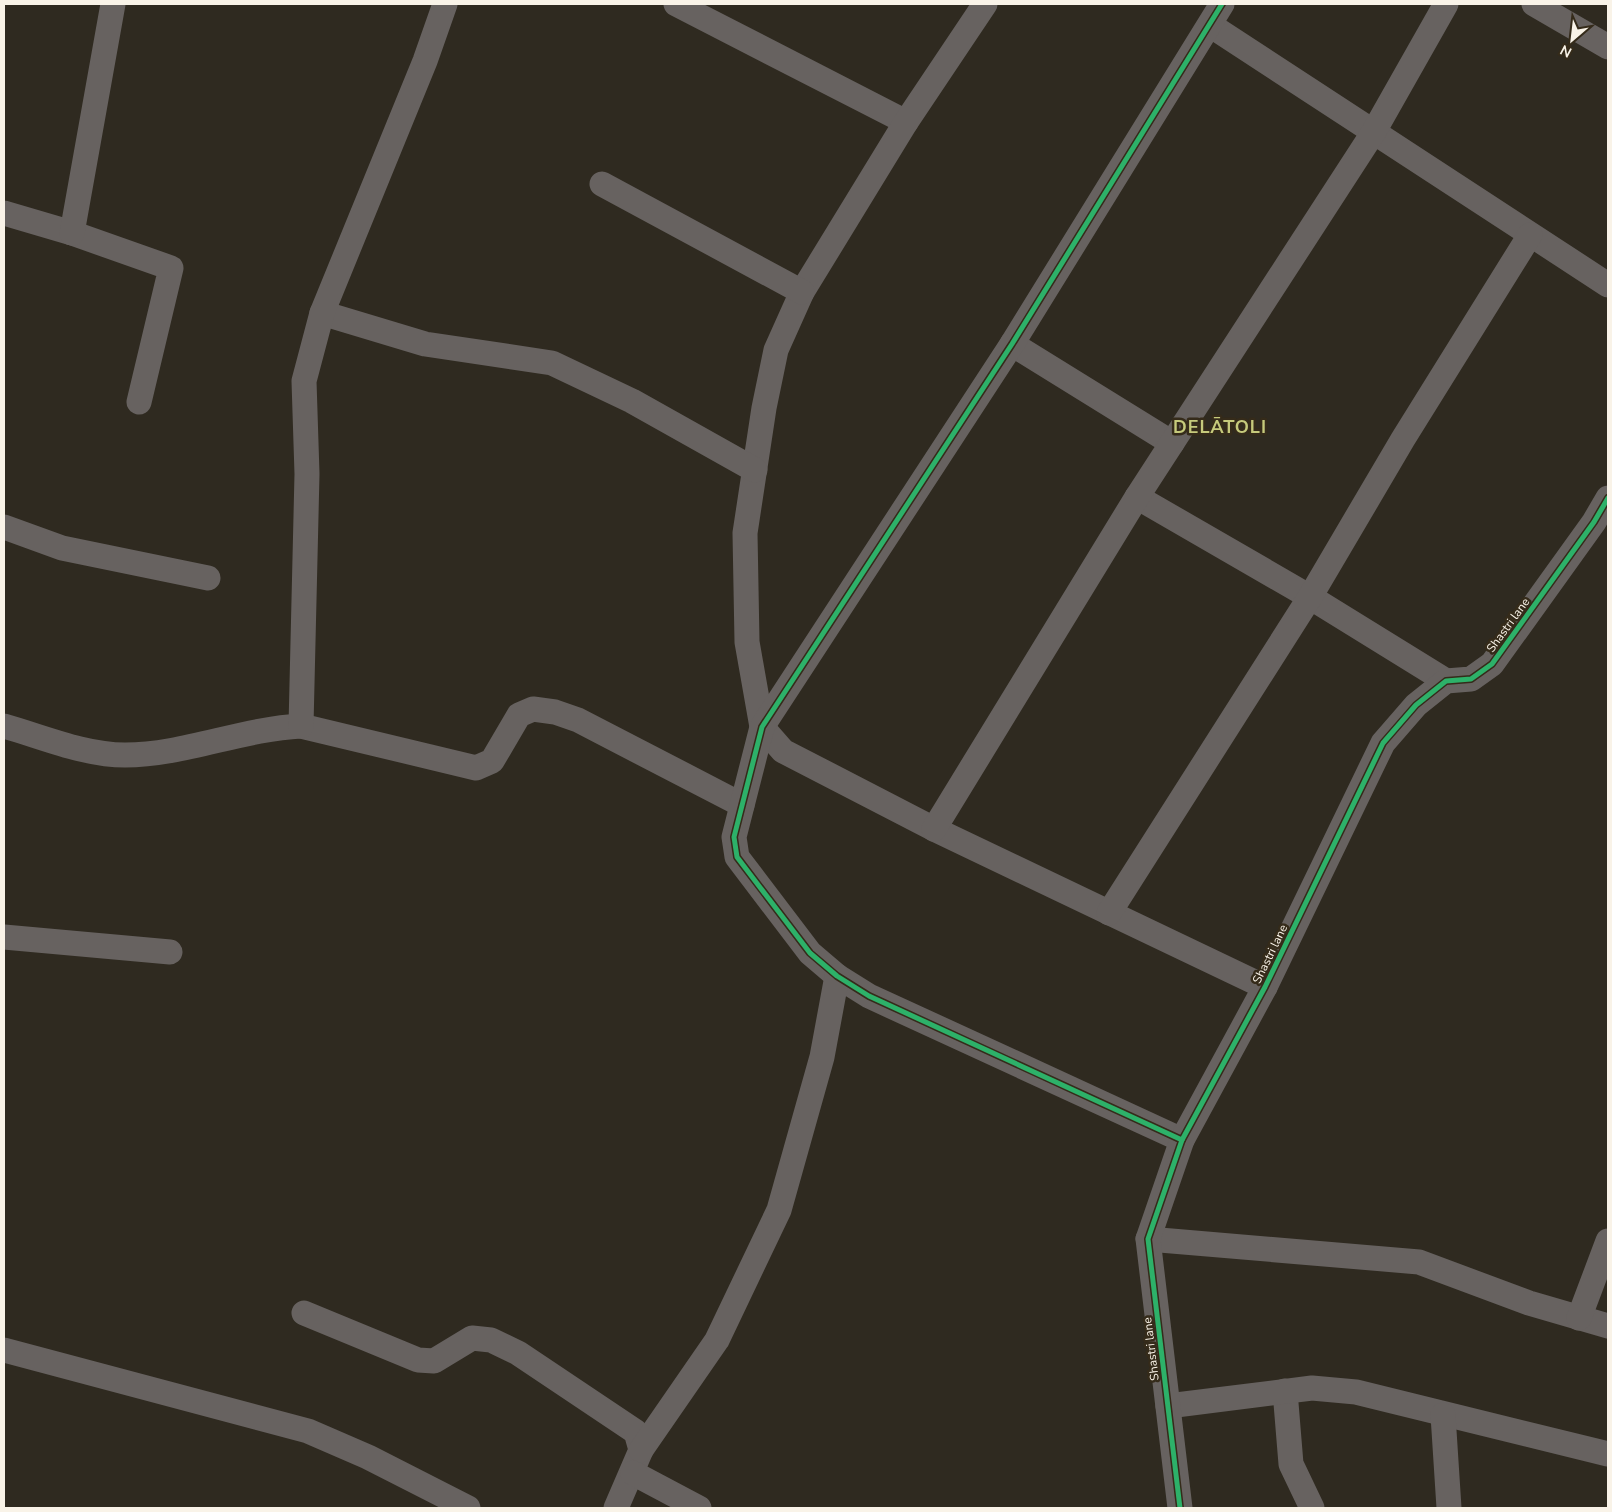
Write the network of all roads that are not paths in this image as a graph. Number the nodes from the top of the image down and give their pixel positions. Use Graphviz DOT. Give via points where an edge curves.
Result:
graph roads {
  1 [pos="113,4"];
  2 [pos="445,4"];
  3 [pos="676,4"];
  4 [pos="985,4"];
  5 [pos="1222,4"];
  6 [pos="1446,4"];
  7 [pos="1534,4"];
  8 [pos="1210,25"];
  9 [pos="1608,47"];
  10 [pos="906,122"];
  11 [pos="1373,133"];
  12 [pos="602,184"];
  13 [pos="4,213"];
  14 [pos="72,233"];
  15 [pos="1530,235"];
  16 [pos="1608,286"];
  17 [pos="802,292"];
  18 [pos="322,313"];
  19 [pos="1012,344"];
  20 [pos="139,402"];
  21 [pos="1172,443"];
  22 [pos="755,470"];
  23 [pos="1138,497"];
  24 [pos="1608,498"];
  25 [pos="4,527"];
  26 [pos="208,578"];
  27 [pos="1310,597"];
  28 [pos="1446,681"];
  29 [pos="4,726"];
  30 [pos="301,726"];
  31 [pos="762,727"];
  32 [pos="742,805"];
  33 [pos="934,829"];
  34 [pos="1109,913"];
  35 [pos="4,938"];
  36 [pos="170,952"];
  37 [pos="838,976"];
  38 [pos="1265,987"];
  39 [pos="1182,1140"];
  40 [pos="1148,1239"];
  41 [pos="1608,1240"];
  42 [pos="304,1313"];
  43 [pos="1579,1318"];
  44 [pos="1608,1326"];
  45 [pos="4,1350"];
  46 [pos="1285,1391"];
  47 [pos="1168,1406"];
  48 [pos="1443,1415"];
  49 [pos="641,1450"];
  50 [pos="1608,1454"];
  51 [pos="633,1473"];
  52 [pos="468,1508"];
  53 [pos="616,1508"];
  54 [pos="699,1508"];
  55 [pos="1180,1508"];
  56 [pos="1312,1508"];
  57 [pos="1449,1508"];
  1 -- 14 [label="street"];
  2 -- 18 [label="street"];
  3 -- 10 [label="street"];
  4 -- 10 [label="street"];
  5 -- 8 [label="street"];
  6 -- 11 [label="street"];
  7 -- 9 [label="street"];
  8 -- 11 [label="street"];
  8 -- 19 [label="street"];
  10 -- 17 [label="street"];
  11 -- 15 [label="street"];
  11 -- 21 [label="street"];
  12 -- 17 [label="street"];
  13 -- 14 [label="street"];
  14 -- 20 [label="street" via="171,268"];
  15 -- 16 [label="street"];
  15 -- 27 [label="street"];
  17 -- 22 [label="street" via="776,350"];
  18 -- 22 [label="street" via="425,344 552,363 632,401"];
  18 -- 30 [label="street" via="304,381 307,474"];
  19 -- 21 [label="street"];
  19 -- 31 [label="street"];
  21 -- 23 [label="street"];
  22 -- 31 [label="street" via="745,533 747,642"];
  23 -- 27 [label="street"];
  23 -- 33 [label="street"];
  24 -- 28 [label="street, Shastri lane" via="1492,664 1471,679"];
  25 -- 26 [label="street" via="62,548"];
  27 -- 28 [label="street"];
  27 -- 34 [label="street"];
  28 -- 38 [label="street, Shastri lane" via="1416,705 1383,743"];
  29 -- 30 [label="street" via="83,750 125,755 194,745 272,727"];
  30 -- 32 [label="street" via="476,768 492,761 520,714 533,709 555,712 578,720"];
  31 -- 32 [label="street"];
  31 -- 33 [label="street" via="784,751"];
  32 -- 37 [label="street" via="734,837 737,857 810,953"];
  33 -- 34 [label="street"];
  34 -- 38 [label="street"];
  35 -- 36 [label="street"];
  37 -- 39 [label="street" via="870,996"];
  37 -- 49 [label="street" via="822,1058 779,1210 717,1340"];
  38 -- 39 [label="street, Shastri lane"];
  39 -- 40 [label="street, Shastri lane"];
  40 -- 43 [label="street" via="1418,1262"];
  40 -- 47 [label="street, Shastri lane"];
  41 -- 43 [label="street"];
  42 -- 49 [label="street" via="418,1360 434,1361 472,1338 490,1340 518,1352 636,1432"];
  43 -- 44 [label="street"];
  45 -- 52 [label="street" via="308,1431 368,1457"];
  46 -- 47 [label="street"];
  46 -- 48 [label="street" via="1312,1388 1356,1392"];
  46 -- 56 [label="street" via="1291,1464"];
  47 -- 55 [label="street, Shastri lane"];
  48 -- 50 [label="street"];
  48 -- 57 [label="street"];
  49 -- 51 [label="street"];
  51 -- 53 [label="street"];
  51 -- 54 [label="street"];
}
